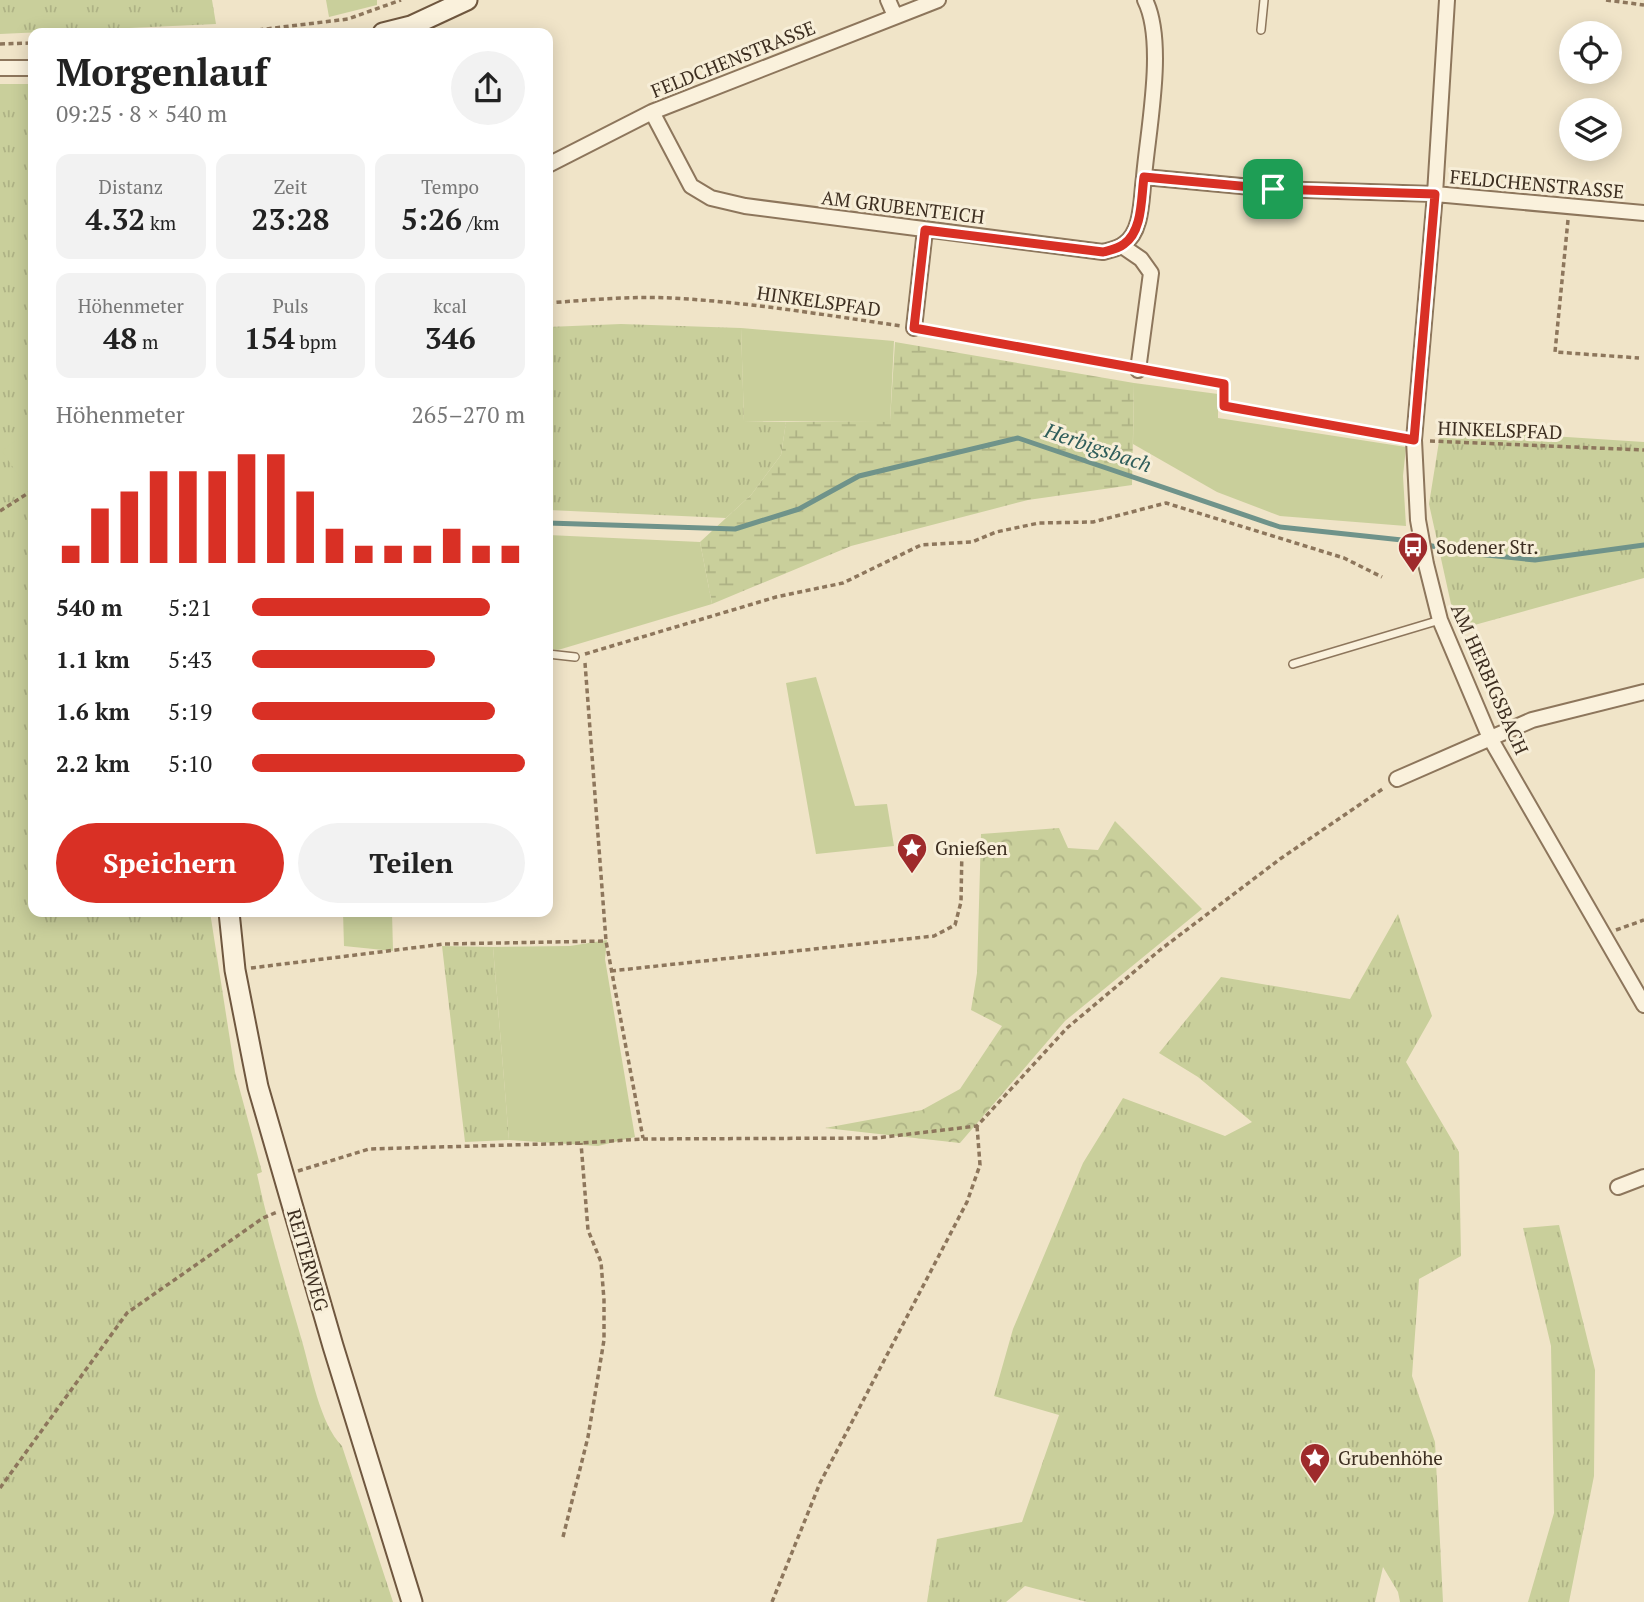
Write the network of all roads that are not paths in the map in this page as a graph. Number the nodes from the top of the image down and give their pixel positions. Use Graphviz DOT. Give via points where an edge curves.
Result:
graph roads {
  1 [pos="467,0"];
  2 [pos="888,0"];
  3 [pos="938,0"];
  4 [pos="1145,0"];
  5 [pos="1264,0"];
  6 [pos="1447,0"];
  7 [pos="895,16"];
  8 [pos="403,28"];
  9 [pos="1261,30"];
  10 [pos="0,68"];
  11 [pos="28,68"];
  12 [pos="652,111"];
  13 [pos="553,162"];
  14 [pos="1144,177"];
  15 [pos="1435,194"];
  16 [pos="1644,213"];
  17 [pos="925,230"];
  18 [pos="1122,246"];
  19 [pos="914,328"];
  20 [pos="1138,370"];
  21 [pos="1440,620"];
  22 [pos="553,655"];
  23 [pos="575,657"];
  24 [pos="1293,664"];
  25 [pos="1644,692"];
  26 [pos="1490,738"];
  27 [pos="1397,779"];
  28 [pos="230,917"];
  29 [pos="1644,1004"];
  30 [pos="1644,1177"];
  31 [pos="1618,1187"];
  32 [pos="412,1602"];
  1 -- 8 [label="street"];
  2 -- 7 [label="street"];
  3 -- 7 [label="street, FELDCHENSTRASSE"];
  4 -- 14 [label="street" via="1156,45"];
  5 -- 9 [label="lane"];
  6 -- 15 [label="street, AM HERBIGSBACH"];
  7 -- 12 [label="street, FELDCHENSTRASSE"];
  10 -- 11 [label="street"];
  12 -- 13 [label="street, FELDCHENSTRASSE"];
  12 -- 17 [label="street, AM GRUBENTEICH" via="691,186 711,198"];
  14 -- 15 [label="street, FELDCHENSTRASSE" via="1273,189"];
  14 -- 18 [label="street" via="1138,223"];
  15 -- 16 [label="street, FELDCHENSTRASSE"];
  15 -- 21 [label="street, AM HERBIGSBACH" via="1414,440 1418,520"];
  17 -- 18 [label="street, AM GRUBENTEICH" via="1092,252"];
  17 -- 19 [label="street"];
  18 -- 20 [label="street" via="1151,273"];
  21 -- 24 [label="lane"];
  21 -- 26 [label="street, AM HERBIGSBACH"];
  22 -- 23 [label="lane"];
  25 -- 26 [label="street" via="1532,720"];
  26 -- 27 [label="street"];
  26 -- 29 [label="street, AM HERBIGSBACH"];
  28 -- 32 [label="street, REITERWEG" via="258,1087"];
  30 -- 31 [label="street"];
}
